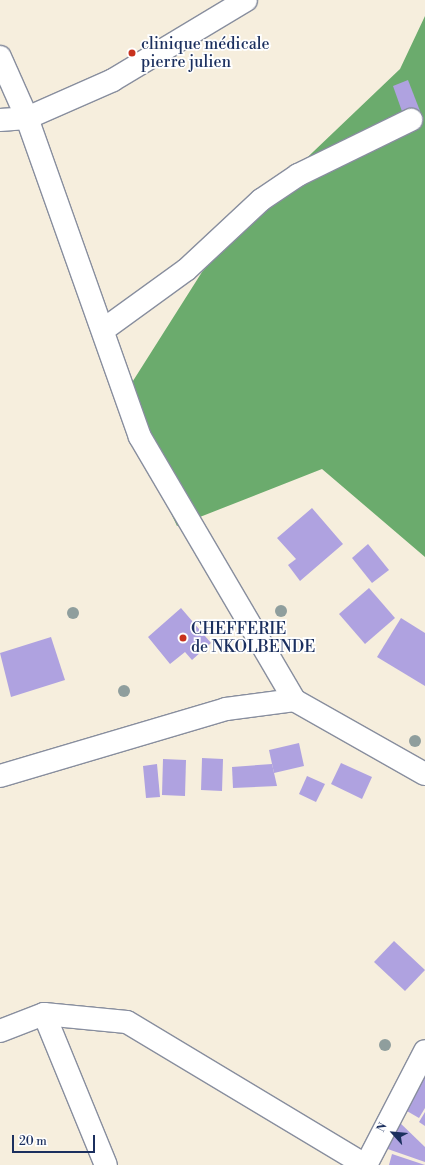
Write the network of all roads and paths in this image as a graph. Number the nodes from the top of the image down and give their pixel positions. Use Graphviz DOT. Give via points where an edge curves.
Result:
graph roads {
  1 [pos="246,0"];
  2 [pos="0,57"];
  3 [pos="27,118"];
  4 [pos="0,120"];
  5 [pos="412,120"];
  6 [pos="102,330"];
  7 [pos="294,700"];
  8 [pos="425,774"];
  9 [pos="0,776"];
  10 [pos="44,1014"];
  11 [pos="0,1031"];
  12 [pos="425,1051"];
  13 [pos="106,1165"];
  14 [pos="366,1165"];
  1 -- 3 [label="street" via="113,80"];
  2 -- 3 [label="street"];
  3 -- 4 [label="street"];
  3 -- 6 [label="street"];
  5 -- 6 [label="street" via="298,175 261,200 186,270"];
  6 -- 7 [label="street" via="140,437"];
  7 -- 8 [label="street"];
  7 -- 9 [label="street" via="220,711"];
  10 -- 11 [label="street"];
  10 -- 13 [label="street"];
  10 -- 14 [label="street" via="127,1022"];
  12 -- 14 [label="street"];
}
